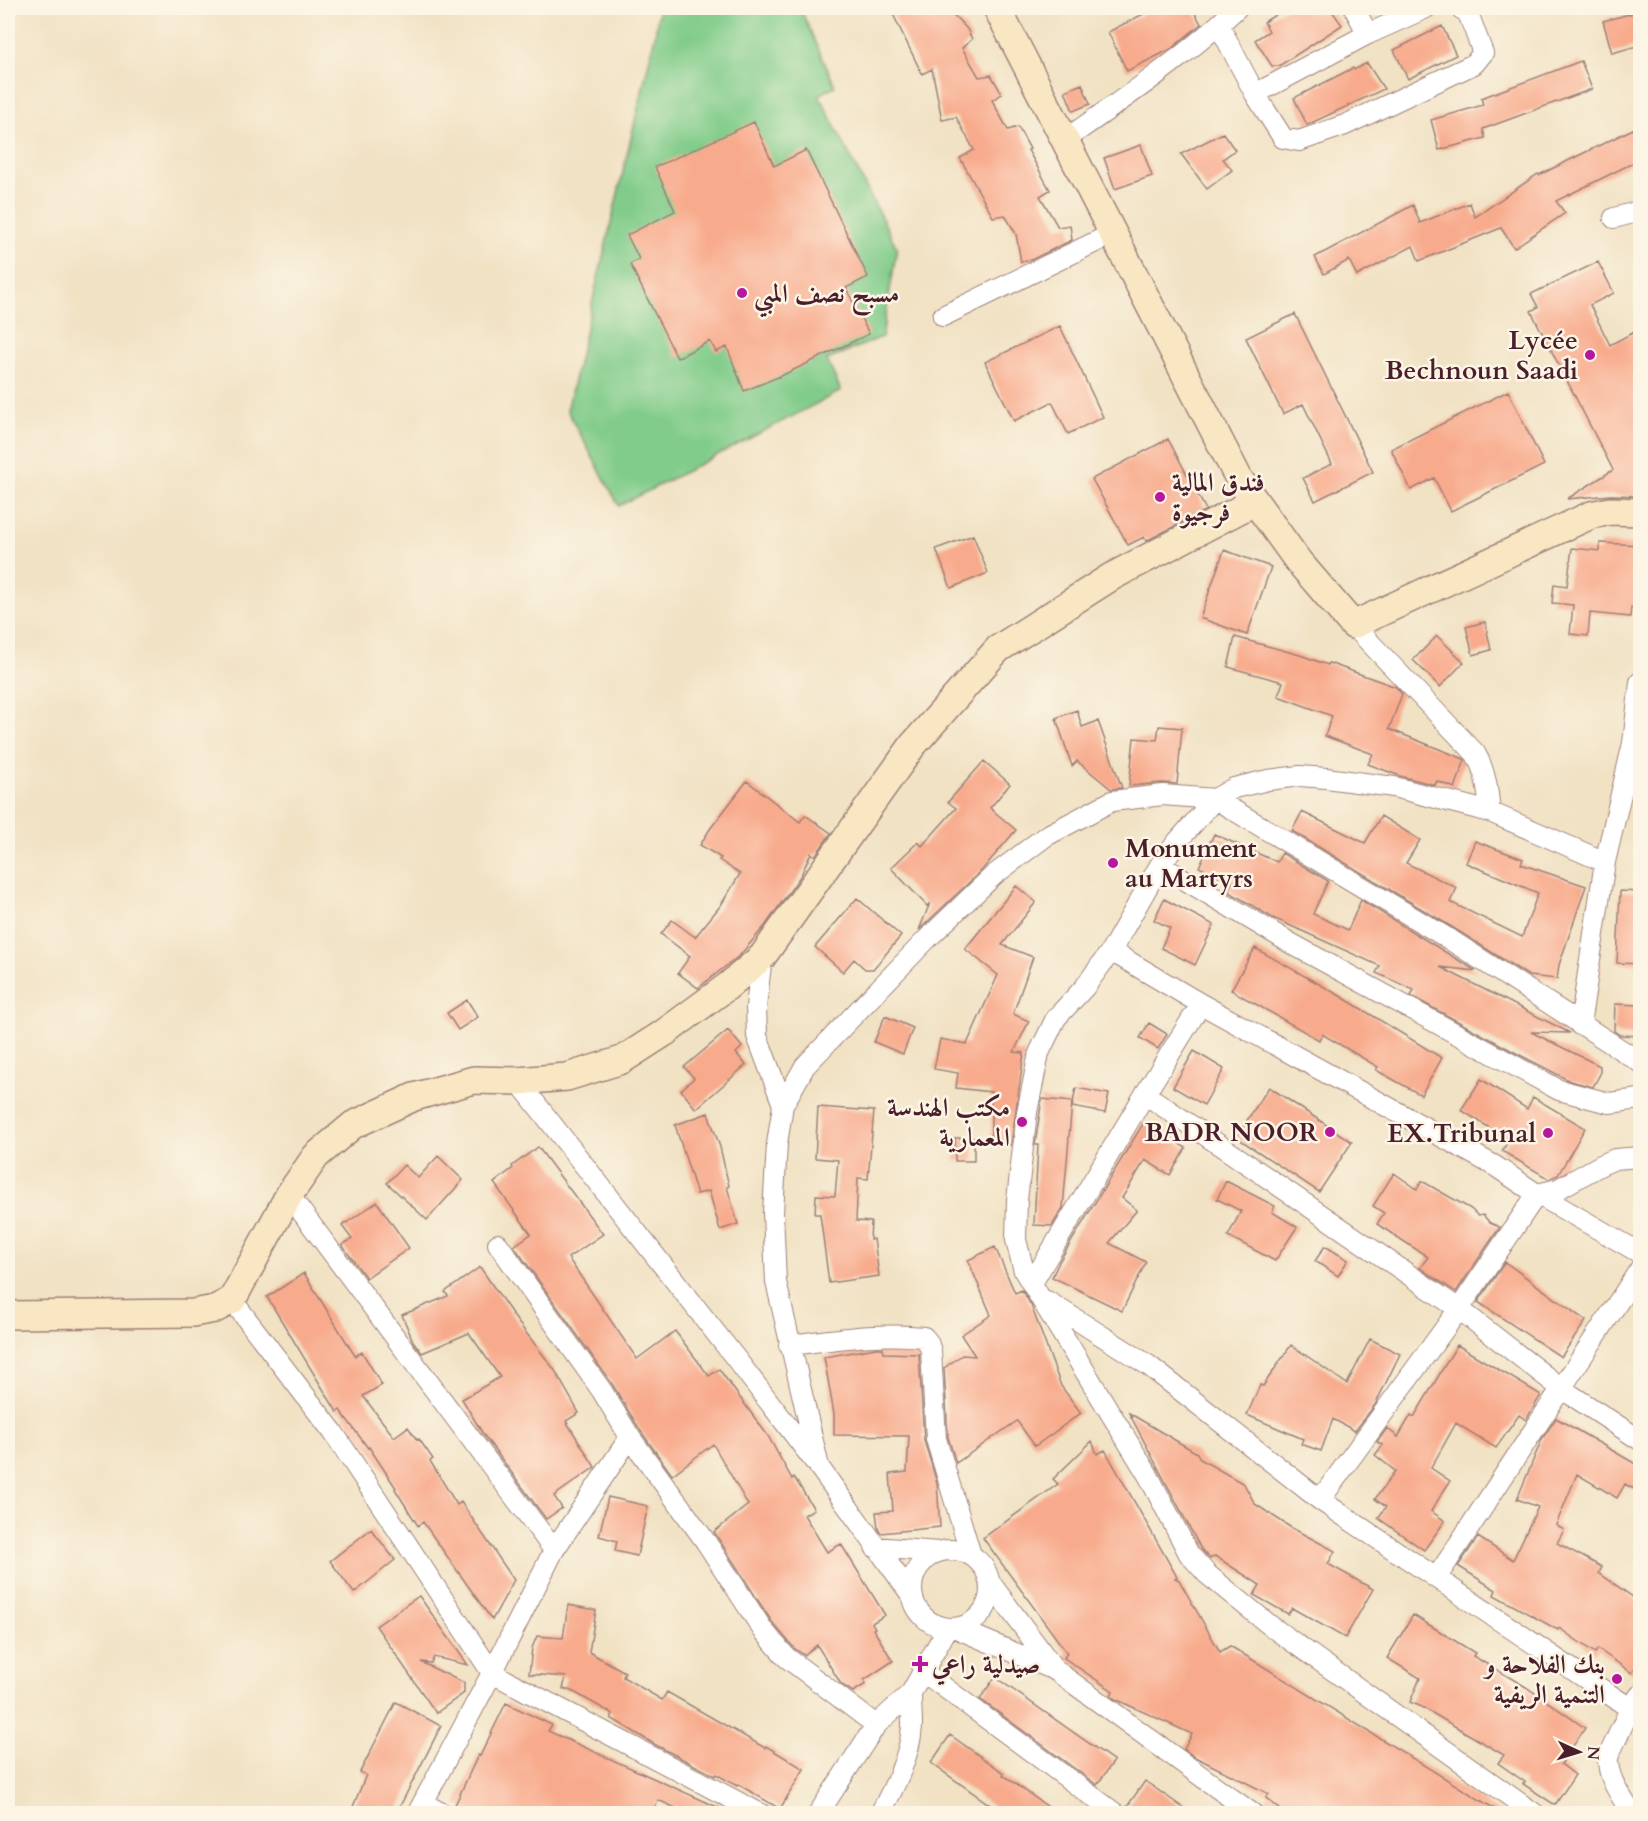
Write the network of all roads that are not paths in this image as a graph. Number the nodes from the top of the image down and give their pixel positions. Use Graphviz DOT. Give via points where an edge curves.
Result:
graph roads {
  1 [pos="997,8"];
  2 [pos="1237,8"];
  3 [pos="1354,8"];
  4 [pos="1426,8"];
  5 [pos="1460,8"];
  6 [pos="1219,25"];
  7 [pos="1368,34"];
  8 [pos="1255,94"];
  9 [pos="1066,139"];
  10 [pos="1641,210"];
  11 [pos="1614,218"];
  12 [pos="1114,233"];
  13 [pos="943,316"];
  14 [pos="1254,502"];
  15 [pos="1641,512"];
  16 [pos="1353,625"];
  17 [pos="1641,682"];
  18 [pos="1637,743"];
  19 [pos="1215,799"];
  20 [pos="1490,812"];
  21 [pos="1605,862"];
  22 [pos="1160,865"];
  23 [pos="1111,951"];
  24 [pos="762,957"];
  25 [pos="1201,1004"];
  26 [pos="1580,1024"];
  27 [pos="1641,1062"];
  28 [pos="518,1081"];
  29 [pos="1145,1094"];
  30 [pos="1641,1099"];
  31 [pos="783,1105"];
  32 [pos="1641,1157"];
  33 [pos="1538,1194"];
  34 [pos="289,1195"];
  35 [pos="498,1244"];
  36 [pos="1641,1252"];
  37 [pos="1641,1269"];
  38 [pos="1037,1290"];
  39 [pos="232,1300"];
  40 [pos="1459,1309"];
  41 [pos="8,1315"];
  42 [pos="789,1345"];
  43 [pos="1562,1389"];
  44 [pos="630,1437"];
  45 [pos="1641,1440"];
  46 [pos="819,1467"];
  47 [pos="1320,1500"];
  48 [pos="875,1547"];
  49 [pos="554,1550"];
  50 [pos="938,1552"];
  51 [pos="971,1555"];
  52 [pos="1437,1577"];
  53 [pos="989,1581"];
  54 [pos="912,1596"];
  55 [pos="951,1629"];
  56 [pos="1055,1670"];
  57 [pos="922,1671"];
  58 [pos="492,1673"];
  59 [pos="911,1693"];
  60 [pos="1637,1706"];
  61 [pos="876,1725"];
  62 [pos="420,1808"];
  63 [pos="443,1814"];
  64 [pos="760,1814"];
  65 [pos="818,1814"];
  66 [pos="880,1814"];
  67 [pos="1116,1814"];
  68 [pos="1252,1814"];
  69 [pos="1535,1814"];
  70 [pos="1632,1814"];
  1 -- 9 [label="main road"];
  2 -- 6 [label="street"];
  3 -- 7 [label="street"];
  4 -- 7 [label="street"];
  5 -- 8 [label="street" via="1468,13 1483,53 1479,60 1345,125 1299,141 1283,138"];
  6 -- 8 [label="street"];
  6 -- 9 [label="street"];
  7 -- 8 [label="street"];
  9 -- 12 [label="main road"];
  10 -- 11 [label="street"];
  12 -- 13 [label="street"];
  12 -- 14 [label="main road" via="1239,480"];
  14 -- 16 [label="main road"];
  14 -- 24 [label="main road" via="1111,577 998,649 913,745"];
  15 -- 16 [label="main road" via="1591,514"];
  16 -- 20 [label="street" via="1475,753 1485,776"];
  17 -- 18 [label="street"];
  18 -- 21 [label="street"];
  19 -- 20 [label="street" via="1234,788 1300,776 1394,788"];
  19 -- 22 [label="street"];
  19 -- 26 [label="street" via="1449,939"];
  19 -- 31 [label="street" via="1163,795 1112,801 1046,836 994,875 927,939 805,1066"];
  20 -- 21 [label="street"];
  21 -- 26 [label="street"];
  22 -- 23 [label="street"];
  22 -- 30 [label="street" via="1292,944 1559,1090 1609,1103"];
  23 -- 25 [label="street"];
  23 -- 38 [label="street" via="1056,1018 1039,1053 1027,1112 1016,1240 1024,1271"];
  24 -- 28 [label="main road" via="728,986 622,1060 567,1077"];
  24 -- 31 [label="street" via="757,1036"];
  25 -- 29 [label="street"];
  25 -- 33 [label="street" via="1495,1166"];
  26 -- 27 [label="street"];
  28 -- 34 [label="main road" via="474,1080 414,1096 353,1125 316,1156"];
  28 -- 46 [label="street"];
  29 -- 38 [label="street"];
  29 -- 40 [label="street"];
  31 -- 42 [label="street" via="772,1213 776,1282"];
  32 -- 33 [label="street" via="1616,1159 1557,1189"];
  33 -- 36 [label="street"];
  33 -- 40 [label="street"];
  34 -- 39 [label="main road"];
  34 -- 49 [label="street"];
  35 -- 44 [label="street"];
  37 -- 43 [label="street"];
  38 -- 47 [label="street" via="1148,1365"];
  38 -- 69 [label="street" via="1148,1475 1189,1554 1207,1574 1272,1627"];
  39 -- 41 [label="main road" via="215,1309 193,1313"];
  39 -- 58 [label="street" via="333,1432"];
  40 -- 43 [label="street"];
  40 -- 47 [label="street"];
  42 -- 46 [label="street"];
  42 -- 51 [label="street" via="850,1338 924,1337 932,1362 936,1439"];
  43 -- 45 [label="street"];
  43 -- 52 [label="street"];
  44 -- 49 [label="street"];
  44 -- 61 [label="street" via="786,1657"];
  46 -- 48 [label="street"];
  47 -- 52 [label="street"];
  48 -- 50 [label="street"];
  48 -- 54 [label="street"];
  49 -- 58 [label="street"];
  50 -- 51 [label="street" via="955,1550"];
  50 -- 54 [label="street" via="920,1564 914,1574"];
  51 -- 53 [label="street" via="980,1562"];
  52 -- 60 [label="street"];
  53 -- 55 [label="street" via="989,1597 983,1612 971,1623"];
  53 -- 56 [label="street"];
  54 -- 55 [label="street" via="920,1614 937,1626"];
  55 -- 56 [label="street"];
  55 -- 57 [label="street"];
  56 -- 68 [label="street"];
  57 -- 59 [label="street"];
  57 -- 67 [label="street"];
  58 -- 62 [label="street"];
  58 -- 64 [label="street"];
  59 -- 61 [label="street"];
  59 -- 66 [label="street" via="912,1728 905,1756"];
  60 -- 70 [label="street" via="1610,1751 1608,1766"];
  61 -- 65 [label="street"];
  62 -- 63 [label="street"];
}
